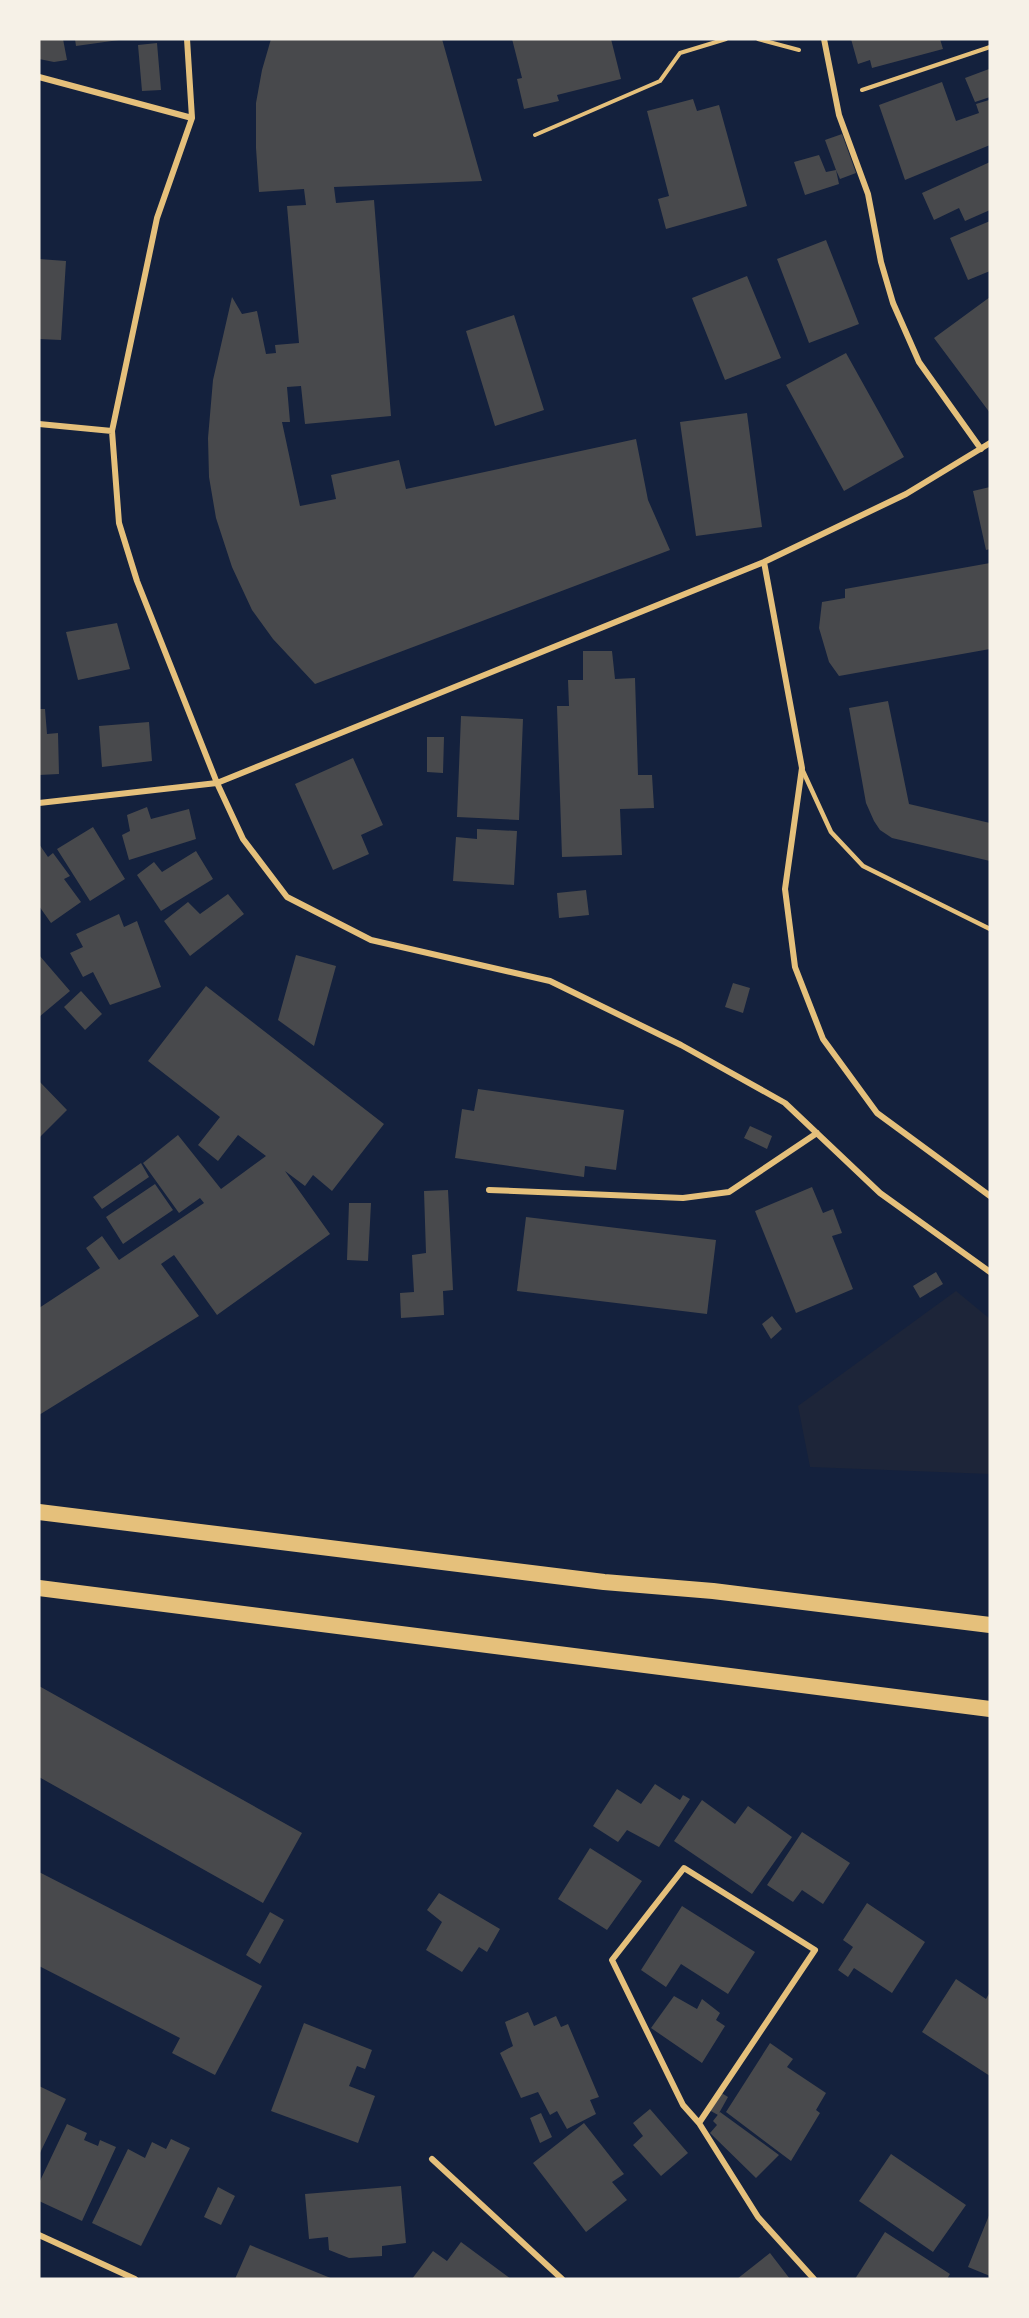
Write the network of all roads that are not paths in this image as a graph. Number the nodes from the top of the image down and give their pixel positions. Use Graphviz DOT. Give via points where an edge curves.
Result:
graph roads {
  1 [pos="188,39"];
  2 [pos="824,39"];
  3 [pos="39,77"];
  4 [pos="192,118"];
  5 [pos="39,424"];
  6 [pos="112,431"];
  7 [pos="990,443"];
  8 [pos="981,449"];
  9 [pos="764,562"];
  10 [pos="802,768"];
  11 [pos="217,783"];
  12 [pos="39,803"];
  13 [pos="990,929"];
  14 [pos="817,1133"];
  15 [pos="489,1190"];
  16 [pos="990,1196"];
  17 [pos="990,1272"];
  18 [pos="39,1512"];
  19 [pos="39,1588"];
  20 [pos="990,1626"];
  21 [pos="990,1709"];
  22 [pos="699,2123"];
  23 [pos="432,2159"];
  24 [pos="39,2235"];
  25 [pos="135,2279"];
  26 [pos="562,2279"];
  27 [pos="814,2279"];
  1 -- 4 [label="street"];
  2 -- 8 [label="street" via="836,98 868,194 893,303 919,362"];
  3 -- 4 [label="street"];
  4 -- 6 [label="street" via="157,218"];
  5 -- 6 [label="street"];
  6 -- 11 [label="street" via="122,532"];
  7 -- 8 [label="street"];
  8 -- 9 [label="street" via="906,494"];
  9 -- 10 [label="street"];
  9 -- 11 [label="street"];
  10 -- 13 [label="lane" via="831,832 863,866"];
  10 -- 16 [label="street" via="785,889 795,967 823,1039 877,1113"];
  11 -- 12 [label="street"];
  11 -- 14 [label="street" via="243,839 287,897 371,939 550,981 681,1045 785,1103"];
  14 -- 15 [label="street" via="729,1192 683,1198"];
  14 -- 17 [label="street" via="880,1193"];
  18 -- 20 [label="highway"];
  19 -- 21 [label="highway"];
  22 -- 22 [label="street" via="683,2105 612,1960 684,1868 815,1950"];
  22 -- 27 [label="street" via="758,2217"];
  23 -- 26 [label="street"];
  24 -- 25 [label="street"];
}
